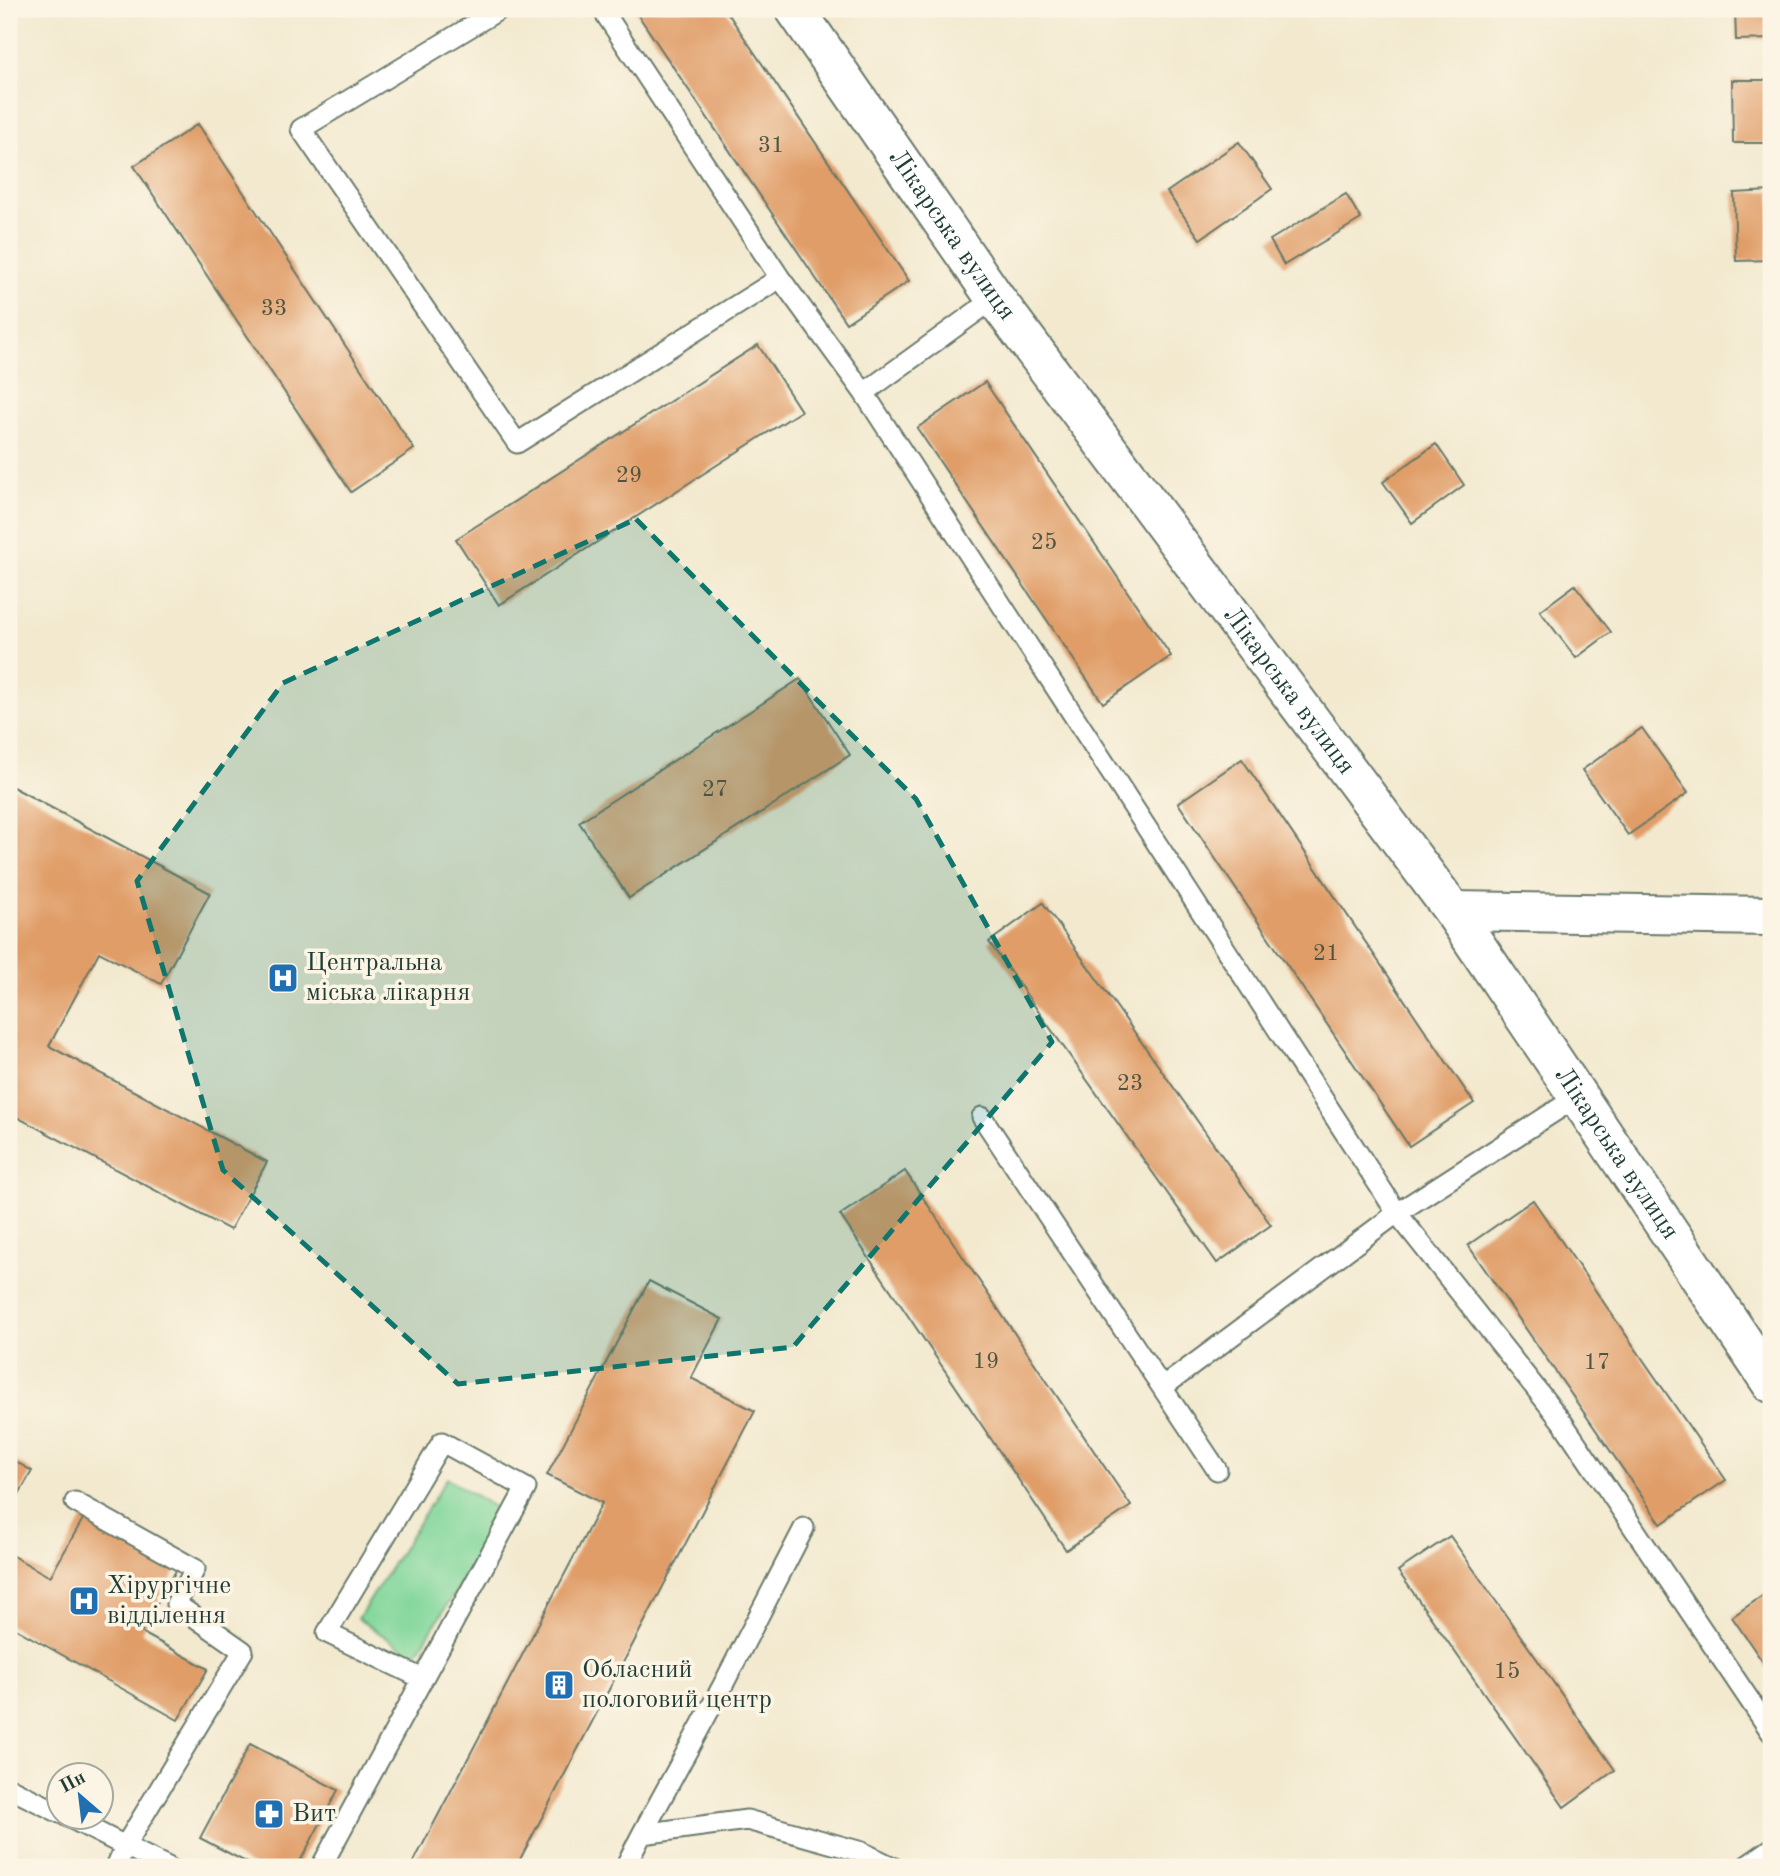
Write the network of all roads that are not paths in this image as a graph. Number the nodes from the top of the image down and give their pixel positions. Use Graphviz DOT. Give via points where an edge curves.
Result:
graph roads {
  1 [pos="500,9"];
  2 [pos="602,9"];
  3 [pos="795,9"];
  4 [pos="780,278"];
  5 [pos="995,299"];
  6 [pos="864,393"];
  7 [pos="1453,911"];
  8 [pos="1771,916"];
  9 [pos="1577,1097"];
  10 [pos="982,1117"];
  11 [pos="1397,1213"];
  12 [pos="1771,1382"];
  13 [pos="1163,1387"];
  14 [pos="1217,1469"];
  15 [pos="75,1502"];
  16 [pos="804,1528"];
  17 [pos="423,1679"];
  18 [pos="1771,1732"];
  19 [pos="9,1788"];
  20 [pos="46,1806"];
  21 [pos="94,1830"];
  22 [pos="642,1834"];
  23 [pos="125,1846"];
  24 [pos="1771,1849"];
  25 [pos="116,1867"];
  26 [pos="168,1867"];
  27 [pos="321,1867"];
  28 [pos="625,1867"];
  29 [pos="893,1867"];
  30 [pos="1745,1867"];
  1 -- 4 [label="lane" via="301,130 517,443"];
  2 -- 4 [label="lane"];
  3 -- 5 [label="street, Лікарська вулиця"];
  4 -- 6 [label="lane"];
  5 -- 6 [label="lane"];
  5 -- 7 [label="street, Лікарська вулиця"];
  6 -- 11 [label="lane"];
  7 -- 8 [label="street"];
  7 -- 9 [label="street, Лікарська вулиця"];
  9 -- 11 [label="lane"];
  9 -- 12 [label="street, Лікарська вулиця"];
  10 -- 13 [label="lane"];
  11 -- 13 [label="lane"];
  11 -- 18 [label="lane" via="1563,1423"];
  13 -- 14 [label="lane"];
  15 -- 23 [label="lane" via="195,1569 176,1604 243,1651"];
  16 -- 22 [label="lane"];
  17 -- 17 [label="lane" via="526,1488 442,1442 327,1633"];
  17 -- 27 [label="lane"];
  19 -- 20 [label="lane"];
  21 -- 23 [label="lane"];
  22 -- 28 [label="lane"];
  22 -- 29 [label="lane" via="747,1820 862,1852"];
  23 -- 25 [label="lane"];
  23 -- 26 [label="lane"];
  24 -- 30 [label="lane"];
}
